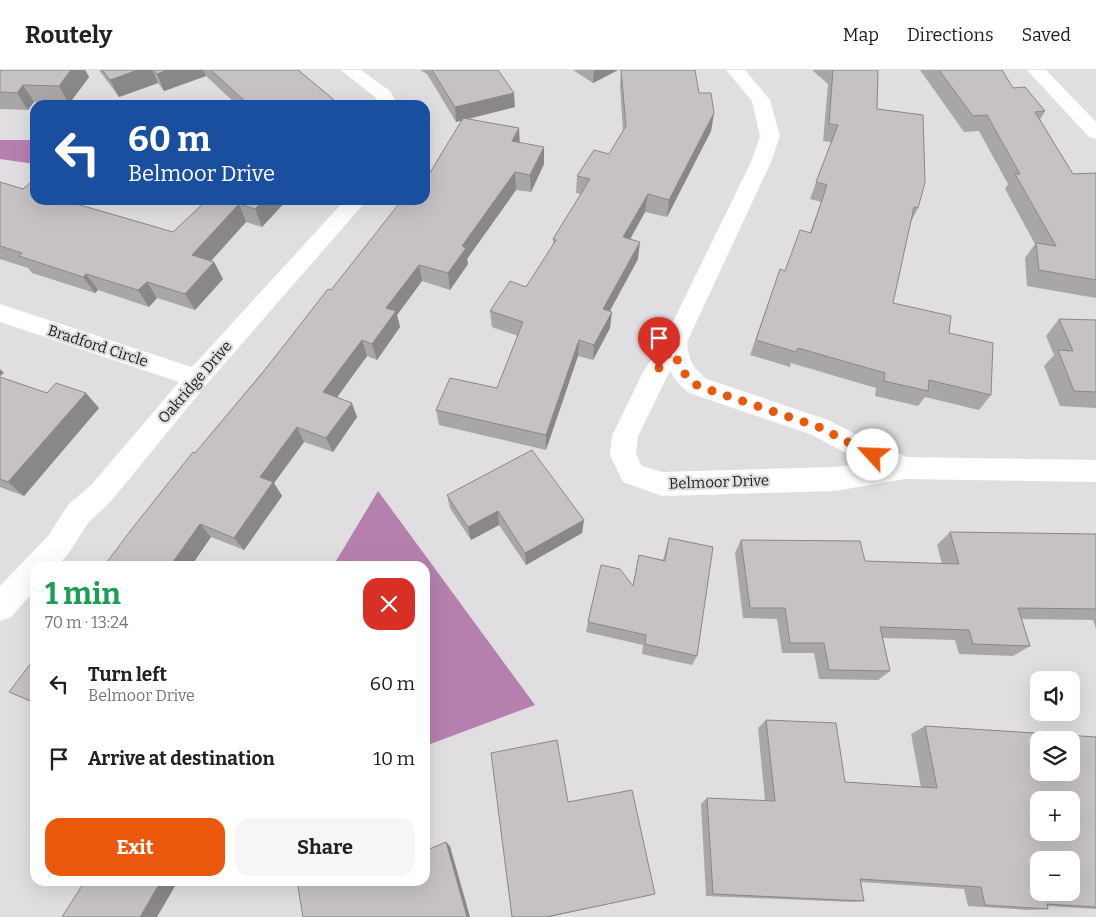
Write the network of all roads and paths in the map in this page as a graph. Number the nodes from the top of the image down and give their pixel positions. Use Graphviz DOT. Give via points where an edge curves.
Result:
graph roads {
  1 [pos="350,70"];
  2 [pos="735,70"];
  3 [pos="1036,70"];
  4 [pos="386,100"];
  5 [pos="1096,133"];
  6 [pos="352,205"];
  7 [pos="0,313"];
  8 [pos="675,342"];
  9 [pos="196,378"];
  10 [pos="905,468"];
  11 [pos="1096,471"];
  12 [pos="43,561"];
  13 [pos="30,574"];
  14 [pos="0,607"];
  1 -- 4 [label="street"];
  2 -- 8 [label="street, Belmoor Drive" via="762,100 770,136 761,162"];
  3 -- 5 [label="street"];
  6 -- 9 [label="street, Oakridge Drive"];
  7 -- 9 [label="street, Bradford Circle"];
  8 -- 10 [label="street" via="676,360 684,374 698,386 819,427"];
  8 -- 10 [label="street, Belmoor Drive" via="651,381 625,436 623,456 634,474 662,484 835,479"];
  9 -- 12 [label="street, Oakridge Drive" via="102,492 78,514 58,545"];
  10 -- 11 [label="street, Belmoor Drive"];
  13 -- 14 [label="street"];
}
